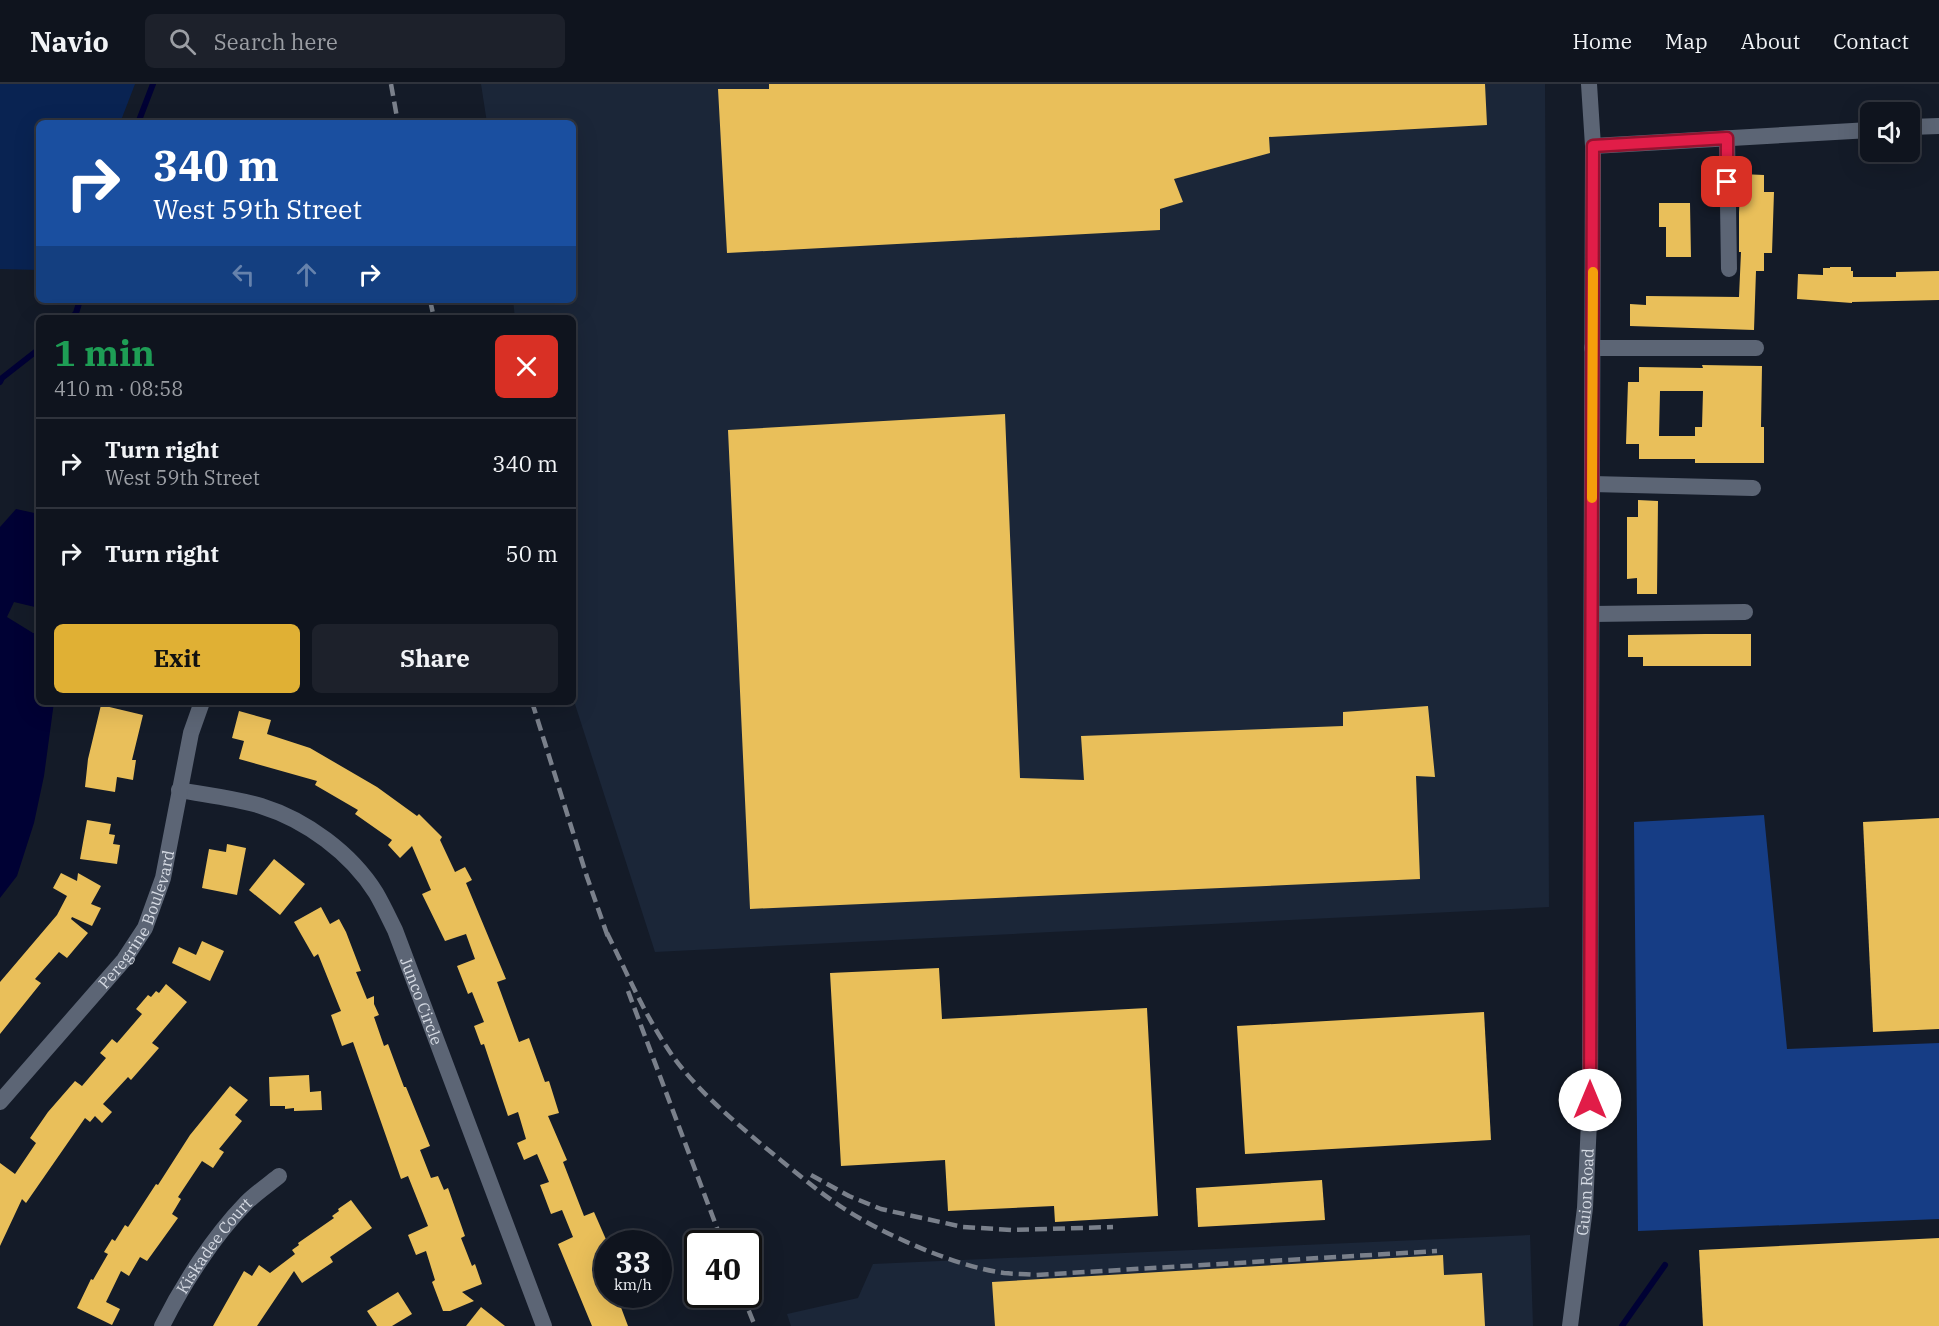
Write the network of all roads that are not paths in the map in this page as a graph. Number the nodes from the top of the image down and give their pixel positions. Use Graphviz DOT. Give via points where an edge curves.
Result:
graph roads {
  1 [pos="1589,84"];
  2 [pos="1939,126"];
  3 [pos="1920,127"];
  4 [pos="1860,131"];
  5 [pos="1727,138"];
  6 [pos="1593,146"];
  7 [pos="1729,269"];
  8 [pos="1592,348"];
  9 [pos="1756,348"];
  10 [pos="1592,484"];
  11 [pos="1753,488"];
  12 [pos="1745,612"];
  13 [pos="1592,614"];
  14 [pos="201,705"];
  15 [pos="179,790"];
  16 [pos="0,1102"];
  17 [pos="279,1176"];
  18 [pos="162,1326"];
  19 [pos="544,1326"];
  20 [pos="1570,1326"];
  1 -- 6 [label="street, Guion Road"];
  2 -- 3 [label="street"];
  4 -- 5 [label="street"];
  5 -- 6 [label="street"];
  5 -- 7 [label="street"];
  6 -- 8 [label="street, Guion Road"];
  8 -- 9 [label="street"];
  8 -- 10 [label="street, Guion Road"];
  10 -- 11 [label="street"];
  10 -- 13 [label="street, Guion Road"];
  12 -- 13 [label="street"];
  13 -- 20 [label="street, Guion Road" via="1589,1146"];
  14 -- 15 [label="street, Peregrine Boulevard"];
  15 -- 16 [label="street, Peregrine Boulevard" via="163,878 145,928 124,960"];
  15 -- 19 [label="street, Junco Circle" via="261,806 303,825 340,852 375,892 395,930"];
  17 -- 18 [label="street, Kiskadee Court" via="248,1200 227,1224 175,1300"];
}
